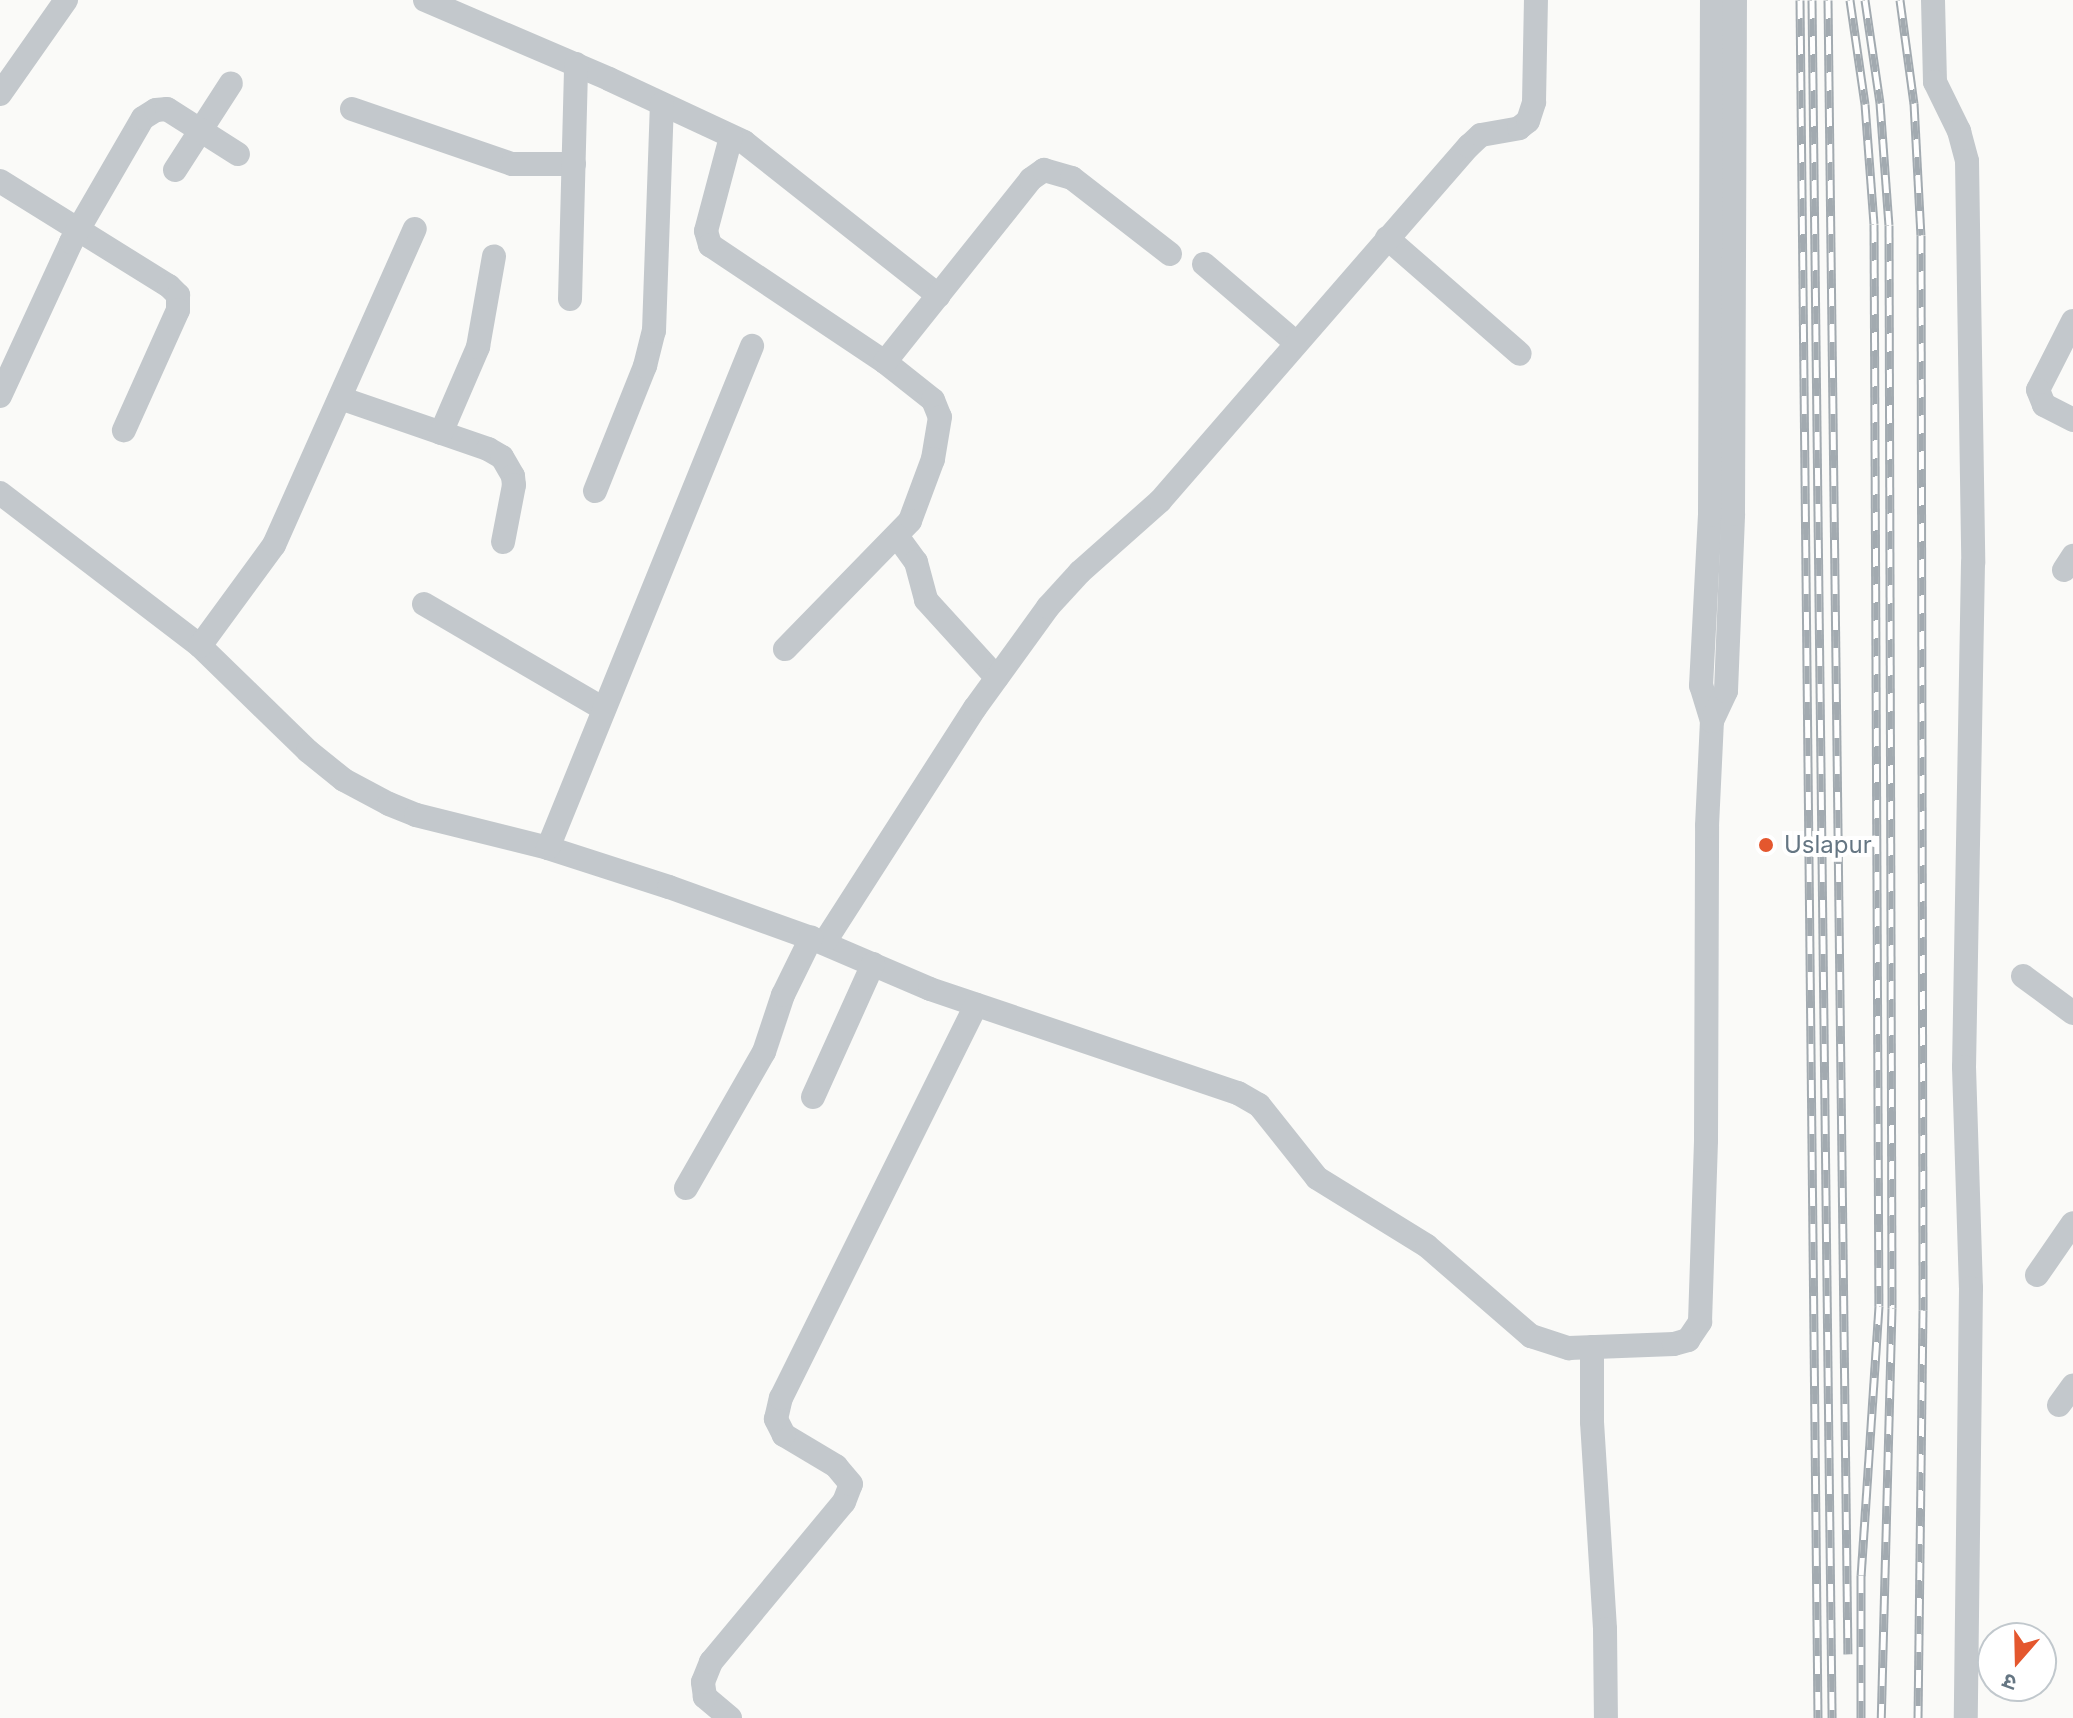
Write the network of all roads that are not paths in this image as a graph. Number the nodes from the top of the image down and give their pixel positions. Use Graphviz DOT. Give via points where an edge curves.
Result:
graph roads {
  1 [pos="66,0"];
  2 [pos="425,0"];
  3 [pos="1536,0"];
  4 [pos="1712,0"];
  5 [pos="1735,0"];
  6 [pos="1933,0"];
  7 [pos="576,64"];
  8 [pos="231,83"];
  9 [pos="0,94"];
  10 [pos="662,104"];
  11 [pos="352,109"];
  12 [pos="201,130"];
  13 [pos="731,137"];
  14 [pos="238,154"];
  15 [pos="574,164"];
  16 [pos="175,170"];
  17 [pos="0,181"];
  18 [pos="78,229"];
  19 [pos="415,229"];
  20 [pos="1387,238"];
  21 [pos="1170,254"];
  22 [pos="494,256"];
  23 [pos="1204,264"];
  24 [pos="939,296"];
  25 [pos="570,299"];
  26 [pos="2073,321"];
  27 [pos="1295,342"];
  28 [pos="752,346"];
  29 [pos="1520,354"];
  30 [pos="885,362"];
  31 [pos="0,396"];
  32 [pos="340,398"];
  33 [pos="2073,420"];
  34 [pos="124,430"];
  35 [pos="441,433"];
  36 [pos="595,491"];
  37 [pos="0,493"];
  38 [pos="1722,514"];
  39 [pos="897,536"];
  40 [pos="503,542"];
  41 [pos="424,604"];
  42 [pos="200,646"];
  43 [pos="785,649"];
  44 [pos="997,678"];
  45 [pos="604,709"];
  46 [pos="548,848"];
  47 [pos="818,941"];
  48 [pos="873,964"];
  49 [pos="2023,976"];
  50 [pos="976,1005"];
  51 [pos="2073,1013"];
  52 [pos="813,1097"];
  53 [pos="686,1188"];
  54 [pos="2073,1223"];
  55 [pos="2037,1275"];
  56 [pos="1581,1348"];
  57 [pos="730,1718"];
  58 [pos="1606,1718"];
  59 [pos="1966,1718"];
  1 -- 9 [label="street"];
  2 -- 7 [label="street"];
  3 -- 20 [label="street" via="1534,102 1528,121 1519,128 1481,135"];
  4 -- 38 [label="street"];
  5 -- 38 [label="street"];
  6 -- 59 [label="street" via="1935,82 1967,161 1973,563 1964,1067 1971,1288"];
  7 -- 10 [label="street"];
  7 -- 15 [label="street"];
  8 -- 12 [label="street"];
  10 -- 13 [label="street"];
  10 -- 36 [label="street" via="654,331"];
  11 -- 15 [label="street" via="512,164"];
  12 -- 14 [label="street"];
  12 -- 16 [label="street"];
  12 -- 18 [label="street" via="163,108 143,118"];
  13 -- 24 [label="street" via="758,152"];
  13 -- 30 [label="street" via="707,241"];
  15 -- 25 [label="street"];
  17 -- 18 [label="street"];
  18 -- 31 [label="street"];
  18 -- 34 [label="street" via="174,289 180,301"];
  19 -- 32 [label="street"];
  20 -- 27 [label="street"];
  20 -- 29 [label="street"];
  21 -- 24 [label="street" via="1072,178 1044,170 1031,179"];
  22 -- 35 [label="street" via="478,347"];
  23 -- 27 [label="street"];
  24 -- 30 [label="street"];
  26 -- 33 [label="street" via="2038,390 2044,405"];
  27 -- 44 [label="street" via="1160,501 1048,607"];
  28 -- 45 [label="street"];
  30 -- 39 [label="street" via="933,400 940,417 924,491"];
  32 -- 35 [label="street"];
  32 -- 42 [label="street" via="274,545"];
  35 -- 40 [label="street" via="497,453 508,467 514,485"];
  37 -- 42 [label="street"];
  38 -- 56 [label="street" via="1701,686 1712,721 1700,1322 1692,1338 1674,1344"];
  39 -- 43 [label="street"];
  39 -- 44 [label="street" via="916,562 926,600"];
  41 -- 45 [label="street"];
  42 -- 46 [label="street" via="344,780 416,815"];
  44 -- 47 [label="street"];
  45 -- 46 [label="street"];
  46 -- 47 [label="street"];
  47 -- 48 [label="street"];
  47 -- 53 [label="street" via="783,995 764,1052"];
  48 -- 50 [label="street"];
  48 -- 52 [label="street"];
  49 -- 51 [label="street"];
  50 -- 56 [label="street" via="1238,1093 1259,1105 1285,1132 1317,1178 1427,1246 1531,1336"];
  50 -- 57 [label="street" via="781,1398 776,1419 784,1435 836,1466 851,1484 844,1502 711,1662 703,1682 705,1697"];
  54 -- 55 [label="street"];
  56 -- 58 [label="street" via="1592,1422"];
}
